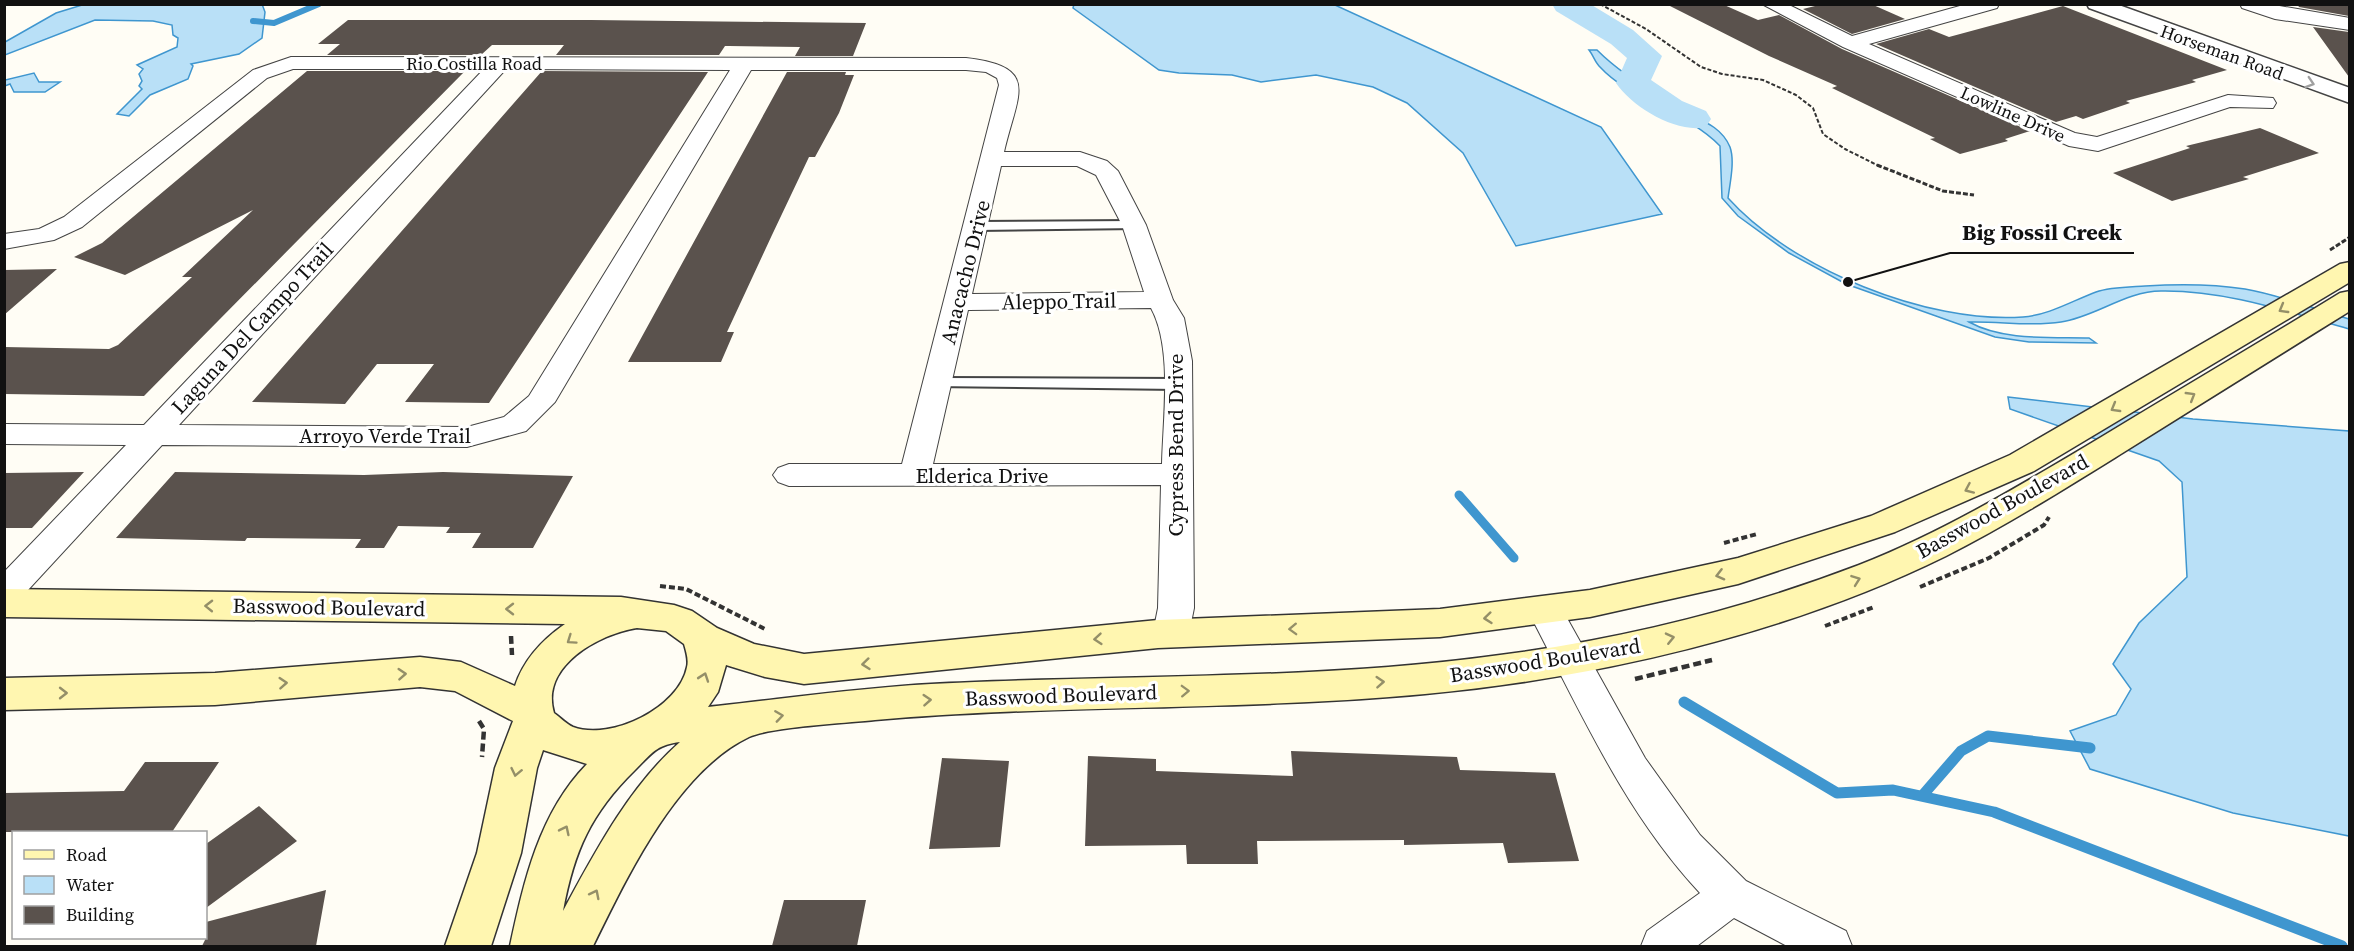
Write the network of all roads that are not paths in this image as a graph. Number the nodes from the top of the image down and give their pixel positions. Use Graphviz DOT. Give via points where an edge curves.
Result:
graph roads {
  1 [pos="1771,4"];
  2 [pos="1990,4"];
  3 [pos="2096,4"];
  4 [pos="2140,4"];
  5 [pos="2249,4"];
  6 [pos="2349,24"];
  7 [pos="1850,43"];
  8 [pos="501,63"];
  9 [pos="744,64"];
  10 [pos="1001,70"];
  11 [pos="2349,81"];
  12 [pos="2349,96"];
  13 [pos="2265,103"];
  14 [pos="992,159"];
  15 [pos="1134,225"];
  16 [pos="977,226"];
  17 [pos="4,242"];
  18 [pos="2344,283"];
  19 [pos="1160,300"];
  20 [pos="958,302"];
  21 [pos="937,383"];
  22 [pos="1178,384"];
  23 [pos="4,434"];
  24 [pos="152,435"];
  25 [pos="1176,474"];
  26 [pos="789,475"];
  27 [pos="915,475"];
  28 [pos="4,594"];
  29 [pos="4,603"];
  30 [pos="1546,611"];
  31 [pos="653,614"];
  32 [pos="1171,633"];
  33 [pos="702,637"];
  34 [pos="1572,658"];
  35 [pos="4,694"];
  36 [pos="534,715"];
  37 [pos="741,722"];
  38 [pos="651,732"];
  39 [pos="1731,895"];
  40 [pos="468,946"];
  41 [pos="533,946"];
  42 [pos="569,946"];
  43 [pos="1664,946"];
  44 [pos="1830,946"];
  1 -- 7 [label="street, Lowline Drive"];
  2 -- 7 [label="street"];
  3 -- 12 [label="street, Horseman Road, one-way"];
  4 -- 11 [label="street, Horseman Road"];
  5 -- 6 [label="street" via="2275,13"];
  7 -- 13 [label="street, Lowline Drive" via="2082,142 2098,144 2228,101"];
  8 -- 9 [label="street, Rio Costilla Road"];
  8 -- 17 [label="street, Rio Costilla Road" via="305,62 268,69 73,222 45,235"];
  8 -- 24 [label="street, Laguna Del Campo Trail"];
  9 -- 10 [label="street, Rio Costilla Road" via="966,64"];
  9 -- 24 [label="street, Arroyo Verde Trail" via="540,402 515,424 467,437"];
  10 -- 14 [label="street, Anacacho Drive" via="1009,85"];
  14 -- 15 [label="street, Cypress Bend Drive" via="1090,162 1106,171"];
  14 -- 16 [label="street, Anacacho Drive"];
  15 -- 16 [label="lane"];
  15 -- 19 [label="street, Cypress Bend Drive"];
  16 -- 20 [label="street, Anacacho Drive"];
  18 -- 30 [label="main road, Basswood Boulevard, one-way" via="2022,463 1927,507 1815,548 1647,593"];
  34 -- 18 [label="main road, Basswood Boulevard, one-way" via="1706,629 1844,584 1911,557 2052,482"];
  19 -- 20 [label="street, Aleppo Trail"];
  19 -- 22 [label="street, Cypress Bend Drive" via="1170,318"];
  20 -- 21 [label="street, Anacacho Drive"];
  21 -- 22 [label="lane"];
  21 -- 27 [label="street, Anacacho Drive"];
  22 -- 25 [label="street, Cypress Bend Drive"];
  23 -- 24 [label="street, Arroyo Verde Trail"];
  24 -- 28 [label="street, Laguna Del Campo Trail"];
  25 -- 27 [label="street, Elderica Drive"];
  25 -- 32 [label="street, Cypress Bend Drive" via="1176,608"];
  26 -- 27 [label="street, Elderica Drive"];
  31 -- 29 [label="main road, Basswood Boulevard, one-way" via="596,609"];
  30 -- 32 [label="main road, Basswood Boulevard, one-way" via="1387,626"];
  30 -- 34 [label="street"];
  31 -- 33 [label="main road" via="673,618"];
  31 -- 36 [label="main road, one-way" via="603,623 558,649 536,681 531,700"];
  32 -- 33 [label="main road, Basswood Boulevard, one-way" via="804,669 766,664"];
  38 -- 33 [label="main road, one-way" via="683,710 700,689 708,656"];
  37 -- 34 [label="main road, Basswood Boulevard, one-way" via="929,700 1287,688 1425,679"];
  34 -- 39 [label="street" via="1631,770 1685,848"];
  35 -- 36 [label="main road, one-way" via="215,689 420,672 461,677"];
  36 -- 38 [label="main road" via="547,733 574,744 608,745"];
  36 -- 40 [label="main road, one-way" via="516,768 499,853"];
  37 -- 38 [label="main road, Basswood Boulevard"];
  42 -- 37 [label="main road, one-way" via="610,867 659,795 701,747"];
  41 -- 38 [label="main road, one-way" via="551,863 565,828 597,781"];
  39 -- 43 [label="street"];
  39 -- 44 [label="street"];
}
